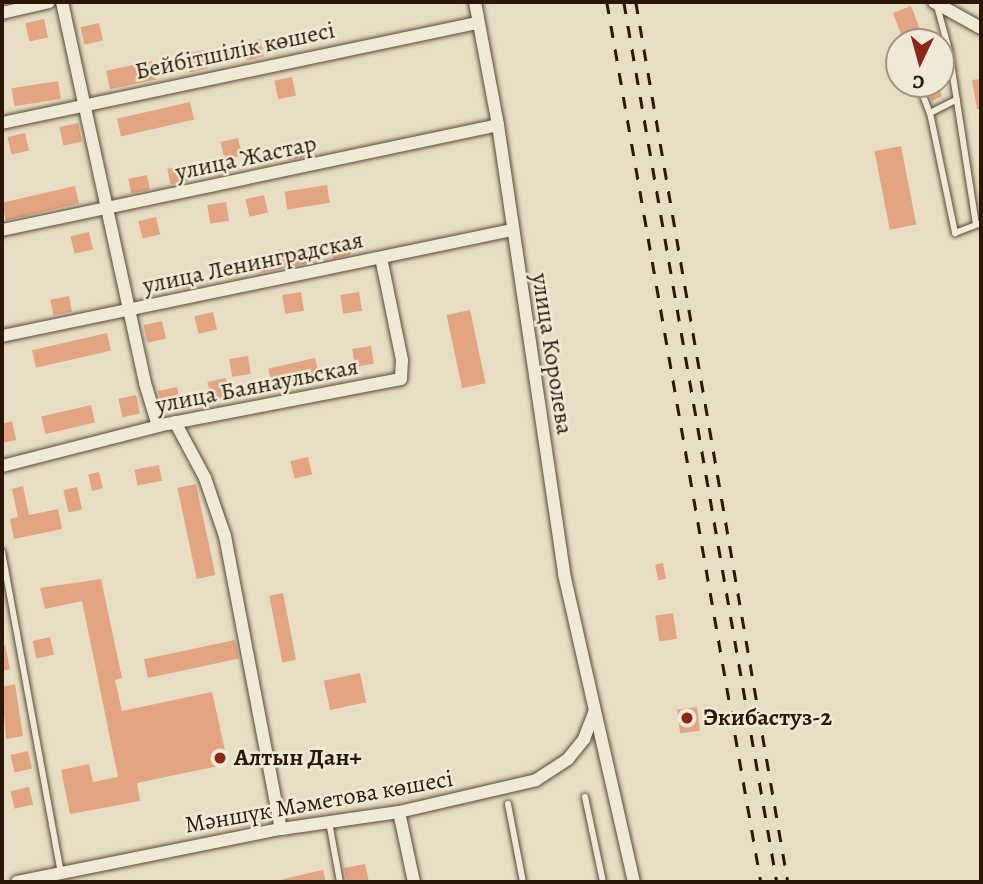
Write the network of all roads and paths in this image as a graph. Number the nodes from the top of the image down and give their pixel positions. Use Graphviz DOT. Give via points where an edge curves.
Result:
graph roads {
  1 [pos="49,2"];
  2 [pos="62,2"];
  3 [pos="475,2"];
  4 [pos="935,3"];
  5 [pos="2,13"];
  6 [pos="478,23"];
  7 [pos="981,28"];
  8 [pos="924,98"];
  9 [pos="957,99"];
  10 [pos="84,103"];
  11 [pos="930,113"];
  12 [pos="2,123"];
  13 [pos="498,125"];
  14 [pos="108,209"];
  15 [pos="979,224"];
  16 [pos="2,230"];
  17 [pos="512,230"];
  18 [pos="381,258"];
  19 [pos="130,311"];
  20 [pos="2,336"];
  21 [pos="175,422"];
  22 [pos="159,426"];
  23 [pos="2,466"];
  24 [pos="2,552"];
  25 [pos="595,711"];
  26 [pos="585,797"];
  27 [pos="508,804"];
  28 [pos="399,812"];
  29 [pos="328,822"];
  30 [pos="281,829"];
  31 [pos="61,873"];
  32 [pos="17,882"];
  33 [pos="340,882"];
  34 [pos="414,882"];
  35 [pos="523,882"];
  36 [pos="603,882"];
  37 [pos="634,882"];
  1 -- 5 [label="street"];
  2 -- 10 [label="street"];
  3 -- 6 [label="street, улица Королева"];
  4 -- 7 [label="street"];
  4 -- 9 [label="lane"];
  6 -- 10 [label="street, Бейбітшілік көшесі"];
  6 -- 13 [label="street, улица Королева"];
  8 -- 11 [label="lane"];
  9 -- 11 [label="lane"];
  9 -- 15 [label="lane"];
  10 -- 12 [label="street, Бейбітшілік көшесі"];
  10 -- 14 [label="street"];
  11 -- 15 [label="lane" via="955,233"];
  13 -- 14 [label="street, улица Жастар"];
  13 -- 17 [label="street, улица Королева"];
  14 -- 16 [label="street, улица Жастар"];
  14 -- 19 [label="street"];
  17 -- 18 [label="street, улица Ленинградская"];
  17 -- 25 [label="street, улица Королева" via="564,575"];
  18 -- 19 [label="street, улица Ленинградская"];
  18 -- 21 [label="street, улица Баянаульская" via="402,360 401,379"];
  19 -- 20 [label="street, улица Ленинградская"];
  19 -- 22 [label="street"];
  21 -- 22 [label="street, улица Баянаульская"];
  21 -- 30 [label="street" via="205,478 225,536"];
  22 -- 23 [label="street, улица Баянаульская"];
  24 -- 31 [label="lane"];
  25 -- 28 [label="street, Мәншүк Мәметова көшесі" via="584,739 568,759 536,780"];
  25 -- 37 [label="street, улица Королева"];
  26 -- 36 [label="lane"];
  27 -- 35 [label="lane"];
  28 -- 29 [label="street, Мәншүк Мәметова көшесі"];
  28 -- 34 [label="street"];
  29 -- 30 [label="street, Мәншүк Мәметова көшесі"];
  29 -- 33 [label="lane"];
  30 -- 31 [label="street, Мәншүк Мәметова көшесі"];
  31 -- 32 [label="street, Мәншүк Мәметова көшесі"];
}
